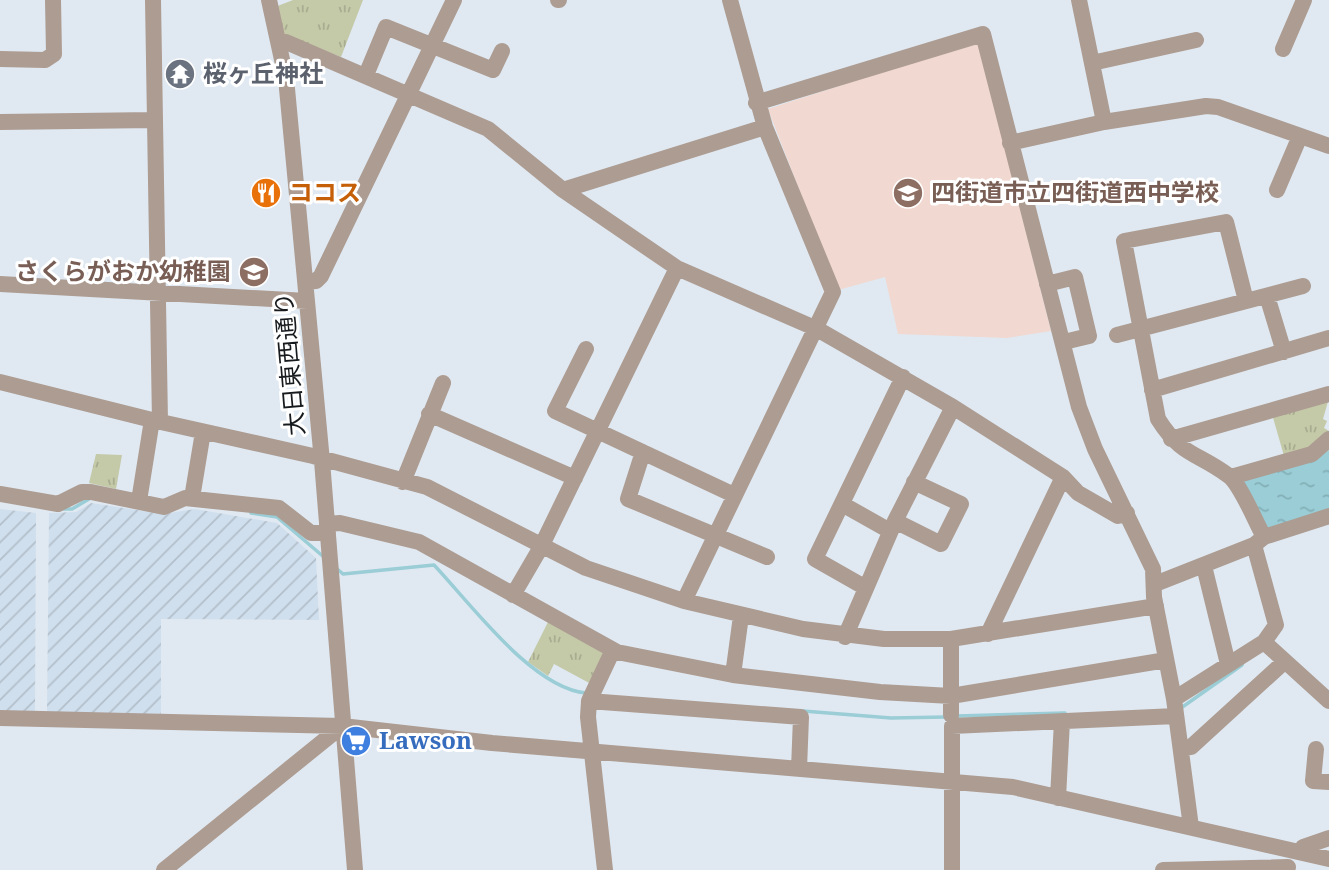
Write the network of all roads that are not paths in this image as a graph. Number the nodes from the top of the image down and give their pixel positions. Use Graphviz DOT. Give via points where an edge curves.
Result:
graph roads {
  1 [pos="53,0"];
  2 [pos="153,0"];
  3 [pos="269,0"];
  4 [pos="454,0"];
  5 [pos="730,0"];
  6 [pos="1079,0"];
  7 [pos="1304,0"];
  8 [pos="1196,40"];
  9 [pos="280,44"];
  10 [pos="433,45"];
  11 [pos="1283,49"];
  12 [pos="502,51"];
  13 [pos="0,59"];
  14 [pos="1092,63"];
  15 [pos="366,75"];
  16 [pos="410,94"];
  17 [pos="757,103"];
  18 [pos="154,120"];
  19 [pos="0,122"];
  20 [pos="1104,122"];
  21 [pos="765,127"];
  22 [pos="1300,136"];
  23 [pos="1010,144"];
  24 [pos="1329,146"];
  25 [pos="563,190"];
  26 [pos="1277,190"];
  27 [pos="677,268"];
  28 [pos="306,282"];
  29 [pos="0,284"];
  30 [pos="1047,284"];
  31 [pos="1303,286"];
  32 [pos="158,293"];
  33 [pos="1267,296"];
  34 [pos="307,301"];
  35 [pos="1246,301"];
  36 [pos="817,329"];
  37 [pos="1140,329"];
  38 [pos="1117,335"];
  39 [pos="1329,338"];
  40 [pos="1064,342"];
  41 [pos="586,349"];
  42 [pos="1284,352"];
  43 [pos="903,377"];
  44 [pos="0,382"];
  45 [pos="443,383"];
  46 [pos="1152,390"];
  47 [pos="1329,394"];
  48 [pos="953,407"];
  49 [pos="429,414"];
  50 [pos="156,421"];
  51 [pos="598,431"];
  52 [pos="203,432"];
  53 [pos="1171,439"];
  54 [pos="1329,439"];
  55 [pos="643,452"];
  56 [pos="322,461"];
  57 [pos="1063,477"];
  58 [pos="1231,477"];
  59 [pos="575,478"];
  60 [pos="403,482"];
  61 [pos="914,482"];
  62 [pos="0,495"];
  63 [pos="734,495"];
  64 [pos="192,498"];
  65 [pos="139,501"];
  66 [pos="842,504"];
  67 [pos="1127,513"];
  68 [pos="1329,516"];
  69 [pos="892,526"];
  70 [pos="328,528"];
  71 [pos="715,535"];
  72 [pos="1259,541"];
  73 [pos="541,547"];
  74 [pos="768,557"];
  75 [pos="1204,566"];
  76 [pos="1156,584"];
  77 [pos="866,588"];
  78 [pos="513,595"];
  79 [pos="684,601"];
  80 [pos="1156,606"];
  81 [pos="741,616"];
  82 [pos="988,634"];
  83 [pos="845,637"];
  84 [pos="951,639"];
  85 [pos="1264,642"];
  86 [pos="613,650"];
  87 [pos="1166,660"];
  88 [pos="1284,662"];
  89 [pos="1228,664"];
  90 [pos="733,676"];
  91 [pos="951,696"];
  92 [pos="589,701"];
  93 [pos="1329,701"];
  94 [pos="1175,708"];
  95 [pos="951,715"];
  96 [pos="0,718"];
  97 [pos="1062,721"];
  98 [pos="342,726"];
  99 [pos="1315,749"];
  100 [pos="1181,750"];
  101 [pos="590,752"];
  102 [pos="799,769"];
  103 [pos="951,781"];
  104 [pos="1329,782"];
  105 [pos="1058,798"];
  106 [pos="1191,827"];
  107 [pos="1329,838"];
  108 [pos="1295,851"];
  109 [pos="1329,859"];
  110 [pos="1288,869"];
  111 [pos="164,870"];
  112 [pos="355,870"];
  113 [pos="605,870"];
  114 [pos="953,870"];
  115 [pos="1163,870"];
  1 -- 13 [label="street" via="54,54 46,60"];
  2 -- 18 [label="street"];
  3 -- 9 [label="street, 大日東西通り"];
  4 -- 10 [label="street"];
  5 -- 17 [label="street"];
  6 -- 14 [label="street"];
  7 -- 11 [label="street"];
  8 -- 14 [label="street"];
  9 -- 15 [label="street"];
  9 -- 28 [label="street, 大日東西通り"];
  10 -- 12 [label="street" via="493,70"];
  10 -- 15 [label="street" via="386,27"];
  10 -- 16 [label="street"];
  14 -- 20 [label="street"];
  15 -- 16 [label="street"];
  16 -- 25 [label="street" via="488,129"];
  16 -- 28 [label="street" via="321,276"];
  17 -- 21 [label="street"];
  17 -- 23 [label="street" via="983,34"];
  18 -- 19 [label="street"];
  18 -- 32 [label="street"];
  20 -- 22 [label="street" via="1206,106"];
  20 -- 23 [label="street"];
  21 -- 25 [label="street"];
  21 -- 36 [label="street" via="833,292"];
  22 -- 24 [label="street"];
  22 -- 26 [label="street"];
  23 -- 30 [label="street"];
  25 -- 27 [label="street"];
  27 -- 36 [label="street"];
  27 -- 51 [label="street"];
  28 -- 34 [label="street, 大日東西通り"];
  29 -- 32 [label="street"];
  30 -- 40 [label="street"];
  30 -- 40 [label="street" via="1075,277 1089,336"];
  31 -- 33 [label="street"];
  32 -- 34 [label="street"];
  32 -- 50 [label="street"];
  33 -- 35 [label="street"];
  33 -- 42 [label="street"];
  34 -- 56 [label="street, 大日東西通り"];
  35 -- 37 [label="street"];
  35 -- 37 [label="street" via="1226,222 1124,241"];
  36 -- 43 [label="street"];
  36 -- 63 [label="street"];
  37 -- 38 [label="street"];
  37 -- 46 [label="street"];
  39 -- 42 [label="street"];
  40 -- 67 [label="street" via="1083,418"];
  41 -- 51 [label="street" via="555,411"];
  42 -- 46 [label="street"];
  43 -- 48 [label="street"];
  43 -- 66 [label="street"];
  44 -- 50 [label="street"];
  45 -- 49 [label="street"];
  46 -- 53 [label="street" via="1158,419"];
  47 -- 53 [label="street"];
  48 -- 57 [label="street"];
  48 -- 61 [label="street"];
  49 -- 59 [label="street"];
  49 -- 60 [label="street"];
  50 -- 52 [label="street"];
  50 -- 65 [label="street"];
  51 -- 55 [label="street"];
  51 -- 59 [label="street"];
  52 -- 56 [label="street"];
  52 -- 64 [label="street"];
  53 -- 58 [label="street"];
  54 -- 58 [label="street" via="1312,454"];
  55 -- 63 [label="street"];
  55 -- 71 [label="street" via="628,499"];
  56 -- 60 [label="street"];
  56 -- 70 [label="street, 大日東西通り"];
  57 -- 67 [label="street" via="1078,492 1118,516"];
  57 -- 82 [label="street"];
  58 -- 72 [label="street"];
  59 -- 73 [label="street"];
  60 -- 73 [label="street" via="427,486"];
  61 -- 69 [label="street"];
  61 -- 69 [label="street" via="961,504 941,544"];
  62 -- 65 [label="street" via="58,504 91,492"];
  63 -- 71 [label="street"];
  64 -- 65 [label="street" via="164,507"];
  64 -- 70 [label="street" via="279,508 311,533"];
  66 -- 69 [label="street"];
  66 -- 77 [label="street" via="816,559"];
  67 -- 76 [label="street"];
  68 -- 72 [label="street"];
  69 -- 77 [label="street"];
  70 -- 78 [label="street" via="340,523 419,542"];
  70 -- 98 [label="street, 大日東西通り"];
  71 -- 74 [label="street"];
  71 -- 79 [label="street"];
  72 -- 75 [label="street"];
  72 -- 85 [label="street" via="1276,625"];
  73 -- 78 [label="street"];
  73 -- 79 [label="street" via="586,568"];
  75 -- 76 [label="street"];
  75 -- 89 [label="street"];
  76 -- 80 [label="street"];
  77 -- 83 [label="street"];
  78 -- 86 [label="street"];
  79 -- 81 [label="street"];
  80 -- 82 [label="street"];
  80 -- 87 [label="street"];
  81 -- 83 [label="street"];
  81 -- 90 [label="street"];
  82 -- 84 [label="street"];
  83 -- 84 [label="street"];
  84 -- 91 [label="street"];
  85 -- 88 [label="street"];
  85 -- 89 [label="street"];
  86 -- 90 [label="street"];
  86 -- 92 [label="street"];
  87 -- 91 [label="street"];
  87 -- 94 [label="street"];
  88 -- 93 [label="street"];
  88 -- 100 [label="street" via="1191,747"];
  89 -- 94 [label="street"];
  90 -- 91 [label="street"];
  91 -- 95 [label="street"];
  92 -- 101 [label="street"];
  92 -- 102 [label="street" via="801,716"];
  94 -- 97 [label="street"];
  94 -- 100 [label="street"];
  96 -- 98 [label="street"];
  97 -- 103 [label="street" via="952,726"];
  97 -- 105 [label="street"];
  98 -- 101 [label="street"];
  98 -- 111 [label="street"];
  98 -- 112 [label="street, 大日東西通り"];
  99 -- 104 [label="street" via="1313,781"];
  100 -- 106 [label="street"];
  101 -- 102 [label="street"];
  101 -- 113 [label="street"];
  102 -- 103 [label="street"];
  103 -- 105 [label="street"];
  103 -- 114 [label="street"];
  105 -- 106 [label="street"];
  106 -- 108 [label="street"];
  107 -- 108 [label="street"];
  108 -- 109 [label="street"];
  108 -- 110 [label="street"];
  110 -- 115 [label="street"];
}
